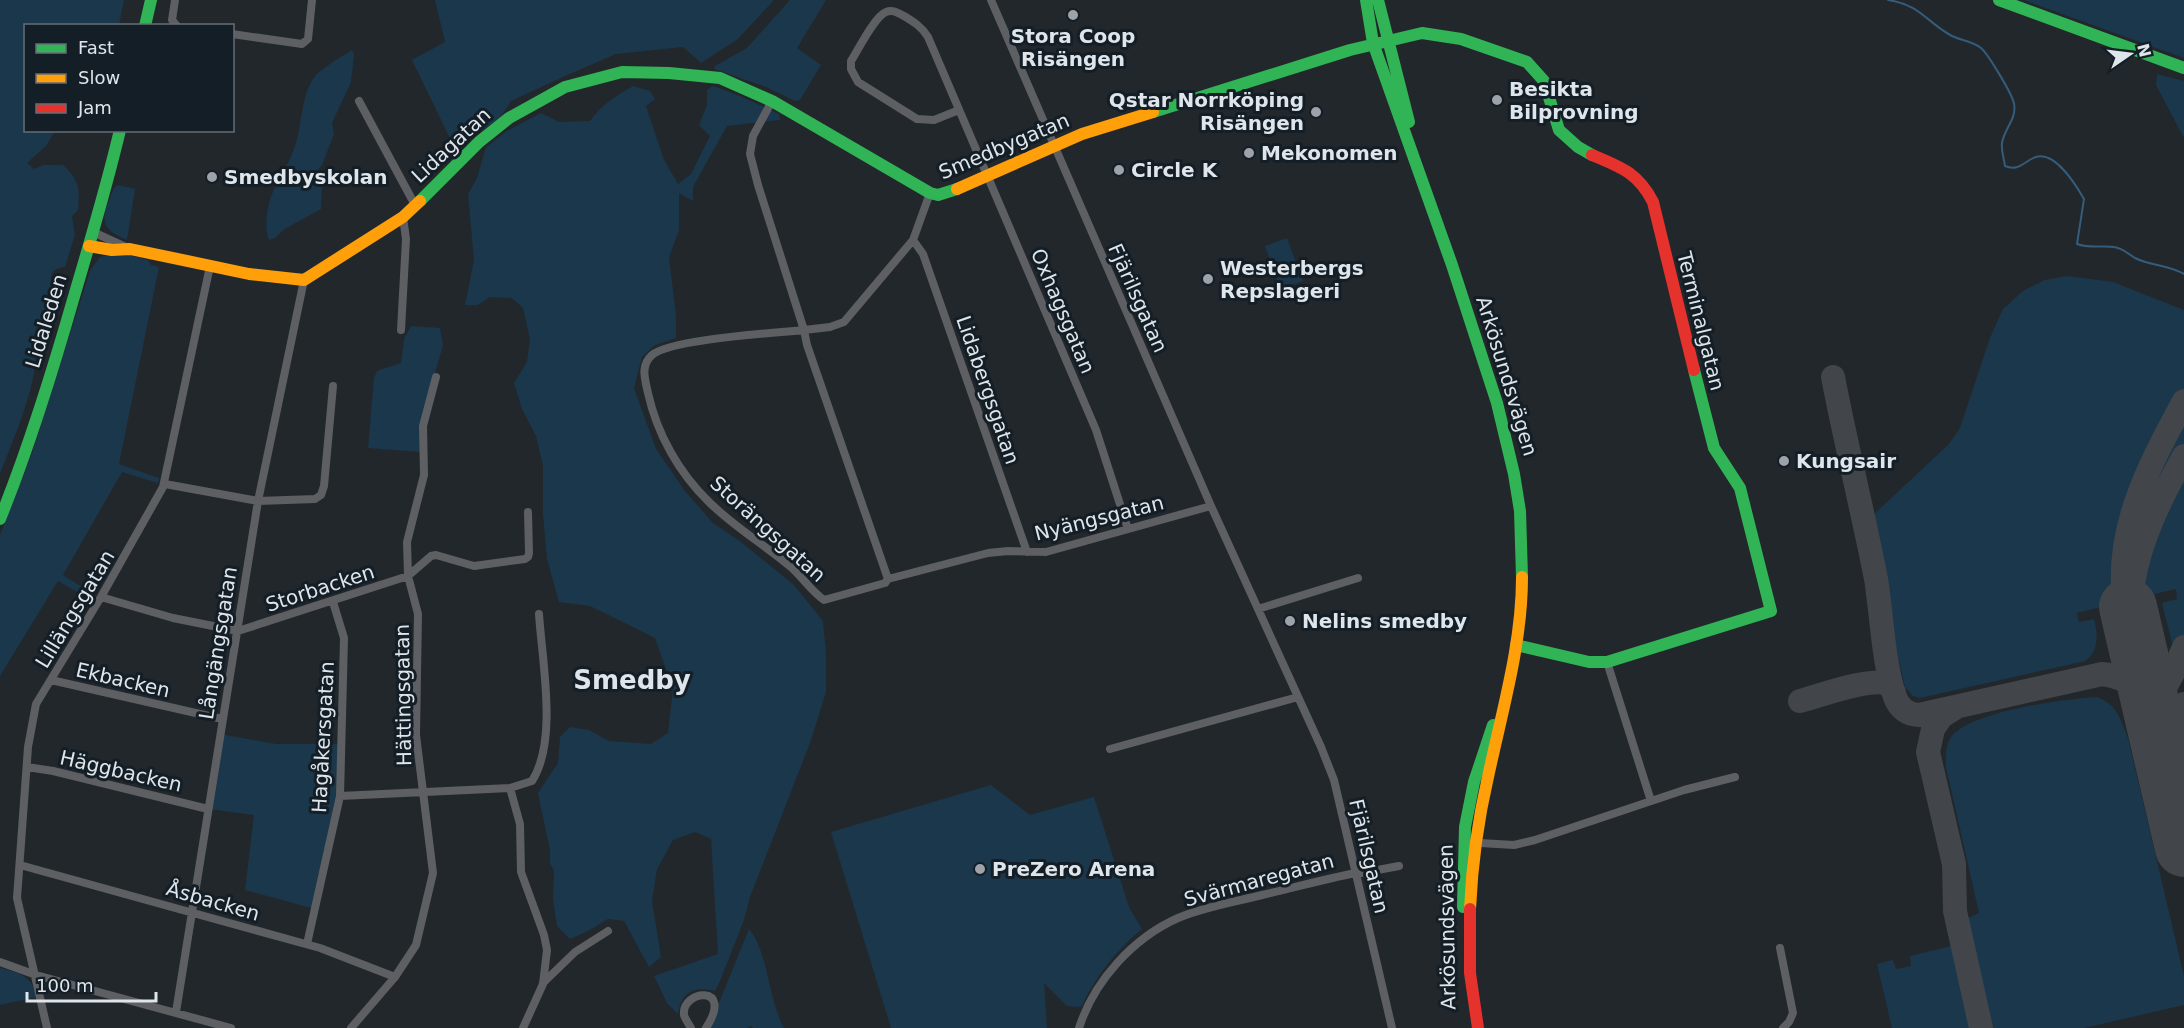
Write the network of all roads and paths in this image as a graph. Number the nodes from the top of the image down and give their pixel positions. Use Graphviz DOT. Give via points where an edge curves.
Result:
graph roads {
  1 [pos="145,0"];
  2 [pos="151,0"];
  3 [pos="175,0"];
  4 [pos="312,0"];
  5 [pos="991,0"];
  6 [pos="1366,0"];
  7 [pos="1378,0"];
  8 [pos="1999,0"];
  9 [pos="144,24"];
  10 [pos="145,24"];
  11 [pos="175,24"];
  12 [pos="234,34"];
  13 [pos="1386,40"];
  14 [pos="1373,43"];
  15 [pos="2184,68"];
  16 [pos="359,100"];
  17 [pos="772,101"];
  18 [pos="959,110"];
  19 [pos="119,132"];
  20 [pos="1053,146"];
  21 [pos="986,176"];
  22 [pos="1426,187"];
  23 [pos="930,193"];
  24 [pos="415,205"];
  25 [pos="403,217"];
  26 [pos="93,232"];
  27 [pos="914,240"];
  28 [pos="89,246"];
  29 [pos="130,249"];
  30 [pos="210,266"];
  31 [pos="304,280"];
  32 [pos="401,330"];
  33 [pos="804,330"];
  34 [pos="436,377"];
  35 [pos="333,386"];
  36 [pos="165,484"];
  37 [pos="258,501"];
  38 [pos="1211,506"];
  39 [pos="528,512"];
  40 [pos="0,519"];
  41 [pos="1128,529"];
  42 [pos="1027,552"];
  43 [pos="408,576"];
  44 [pos="1358,578"];
  45 [pos="888,579"];
  46 [pos="101,597"];
  47 [pos="333,602"];
  48 [pos="1258,609"];
  49 [pos="539,614"];
  50 [pos="238,632"];
  51 [pos="1515,645"];
  52 [pos="1607,662"];
  53 [pos="51,680"];
  54 [pos="1298,697"];
  55 [pos="222,719"];
  56 [pos="1110,749"];
  57 [pos="27,767"];
  58 [pos="1735,777"];
  59 [pos="510,788"];
  60 [pos="424,793"];
  61 [pos="340,796"];
  62 [pos="1651,801"];
  63 [pos="208,809"];
  64 [pos="1470,842"];
  65 [pos="20,865"];
  66 [pos="1399,866"];
  67 [pos="1356,873"];
  68 [pos="192,912"];
  69 [pos="608,931"];
  70 [pos="307,944"];
  71 [pos="1780,948"];
  72 [pos="0,962"];
  73 [pos="36,975"];
  74 [pos="395,977"];
  75 [pos="543,984"];
  76 [pos="176,1012"];
  77 [pos="47,1028"];
  78 [pos="231,1028"];
  79 [pos="351,1028"];
  80 [pos="524,1028"];
  81 [pos="691,1028"];
  82 [pos="706,1028"];
  83 [pos="1079,1028"];
  84 [pos="1392,1028"];
  85 [pos="1470,1028"];
  86 [pos="1479,1028"];
  87 [pos="1783,1028"];
  1 -- 9 [label="street"];
  2 -- 10 [label="street"];
  3 -- 11 [label="street" via="172,20"];
  4 -- 12 [label="street" via="308,39 302,44"];
  5 -- 20 [label="street, Fjärilsgatan"];
  6 -- 14 [label="street, Arkösundsvägen"];
  7 -- 13 [label="street, Arkösundsvägen"];
  8 -- 15 [label="street"];
  13 -- 14 [label="street, Smedbygatan"];
  13 -- 22 [label="street, Arkösundsvägen"];
  13 -- 52 [label="street, Terminalgatan" via="1430,32 1527,62 1545,80 1564,137 1640,179 1653,202 1711,441 1716,455 1740,488 1771,610"];
  14 -- 20 [label="street, Smedbygatan"];
  14 -- 22 [label="street, Arkösundsvägen"];
  16 -- 24 [label="street"];
  17 -- 23 [label="street, Lidagatan"];
  17 -- 24 [label="street, Lidagatan" via="720,78 697,74 622,72 565,87 509,118 479,141"];
  17 -- 33 [label="street" via="753,136 750,154"];
  18 -- 18 [label="street, Oxhagsgatan" via="923,28 894,11 884,12 852,61 854,77 918,119 934,120"];
  18 -- 21 [label="street, Oxhagsgatan"];
  19 -- 26 [label="street, Lidaleden"];
  20 -- 21 [label="street, Smedbygatan"];
  20 -- 38 [label="street, Fjärilsgatan"];
  21 -- 23 [label="street, Smedbygatan" via="946,194"];
  21 -- 41 [label="street, Oxhagsgatan" via="1096,430"];
  22 -- 51 [label="street, Arkösundsvägen" via="1500,408 1515,471 1522,591"];
  23 -- 27 [label="street, Smedbygatan"];
  24 -- 25 [label="street, Lidagatan"];
  25 -- 31 [label="street, Lidagatan"];
  25 -- 32 [label="street" via="406,239"];
  26 -- 28 [label="street, Lidaleden"];
  26 -- 29 [label="street"];
  27 -- 33 [label="street, Smedbygatan" via="844,322"];
  27 -- 42 [label="street, Lidabergsgatan" via="923,254"];
  28 -- 29 [label="street"];
  28 -- 40 [label="street, Lidaleden" via="53,370"];
  29 -- 30 [label="street"];
  30 -- 31 [label="street"];
  30 -- 36 [label="street, Lillängsgatan"];
  31 -- 37 [label="street, Långängsgatan"];
  33 -- 45 [label="street"];
  33 -- 45 [label="street, Storängsgatan" via="665,348 653,354 643,373 652,412 678,467 710,503 793,569 816,595 824,600"];
  34 -- 43 [label="street, Hättingsgatan" via="423,426 424,475 407,542"];
  35 -- 37 [label="street" via="321,495 315,499"];
  36 -- 37 [label="street"];
  36 -- 46 [label="street, Lillängsgatan"];
  37 -- 50 [label="street, Långängsgatan"];
  38 -- 41 [label="street, Nyängsgatan"];
  38 -- 48 [label="street, Fjärilsgatan"];
  39 -- 43 [label="street" via="529,553 525,559 474,566 436,555"];
  41 -- 42 [label="street, Nyängsgatan" via="1046,552"];
  42 -- 45 [label="street, Nyängsgatan" via="988,554"];
  43 -- 47 [label="street, Storbacken"];
  43 -- 60 [label="street, Hättingsgatan" via="418,614 416,735"];
  44 -- 48 [label="street"];
  46 -- 50 [label="street, Storbacken"];
  46 -- 53 [label="street, Lillängsgatan"];
  47 -- 50 [label="street, Storbacken"];
  47 -- 61 [label="street, Hagåkersgatan" via="344,638"];
  48 -- 54 [label="street, Fjärilsgatan"];
  49 -- 59 [label="street" via="547,709 544,751 532,781"];
  50 -- 55 [label="street, Långängsgatan"];
  51 -- 52 [label="street, Terminalgatan" via="1589,662"];
  51 -- 64 [label="street, Arkösundsvägen" via="1507,687 1476,777"];
  52 -- 62 [label="street"];
  53 -- 55 [label="street, Ekbacken"];
  53 -- 57 [label="street, Lillängsgatan" via="36,704"];
  54 -- 56 [label="street"];
  54 -- 67 [label="street, Fjärilsgatan" via="1334,780"];
  55 -- 63 [label="street, Långängsgatan"];
  57 -- 63 [label="street, Häggbacken"];
  57 -- 65 [label="street, Lillängsgatan"];
  58 -- 62 [label="street"];
  59 -- 60 [label="street"];
  59 -- 75 [label="street" via="520,824 521,872 548,950"];
  60 -- 61 [label="street"];
  60 -- 74 [label="street, Hättingsgatan" via="433,873 416,945"];
  61 -- 70 [label="street, Hagåkersgatan"];
  62 -- 64 [label="street" via="1535,840 1514,844"];
  63 -- 68 [label="street, Långängsgatan"];
  64 -- 85 [label="street, Arkösundsvägen" via="1464,935"];
  64 -- 86 [label="street, Arkösundsvägen" via="1469,961"];
  65 -- 68 [label="street, Åsbacken"];
  65 -- 73 [label="street, Lillängsgatan" via="17,898"];
  66 -- 67 [label="street, Svärmaregatan"];
  67 -- 83 [label="street, Svärmaregatan" via="1177,918 1150,934 1118,963 1095,993"];
  67 -- 84 [label="street, Fjärilsgatan"];
  68 -- 70 [label="street, Åsbacken"];
  68 -- 76 [label="street, Långängsgatan"];
  69 -- 75 [label="street" via="575,952"];
  70 -- 74 [label="street, Åsbacken"];
  71 -- 87 [label="street" via="1793,1013"];
  72 -- 73 [label="street"];
  73 -- 76 [label="street"];
  73 -- 77 [label="street, Lillängsgatan"];
  74 -- 79 [label="street, Hättingsgatan"];
  75 -- 80 [label="street"];
  76 -- 78 [label="street"];
  81 -- 82 [label="street" via="684,1016 685,1008 698,994 707,995 716,1007"];
}
